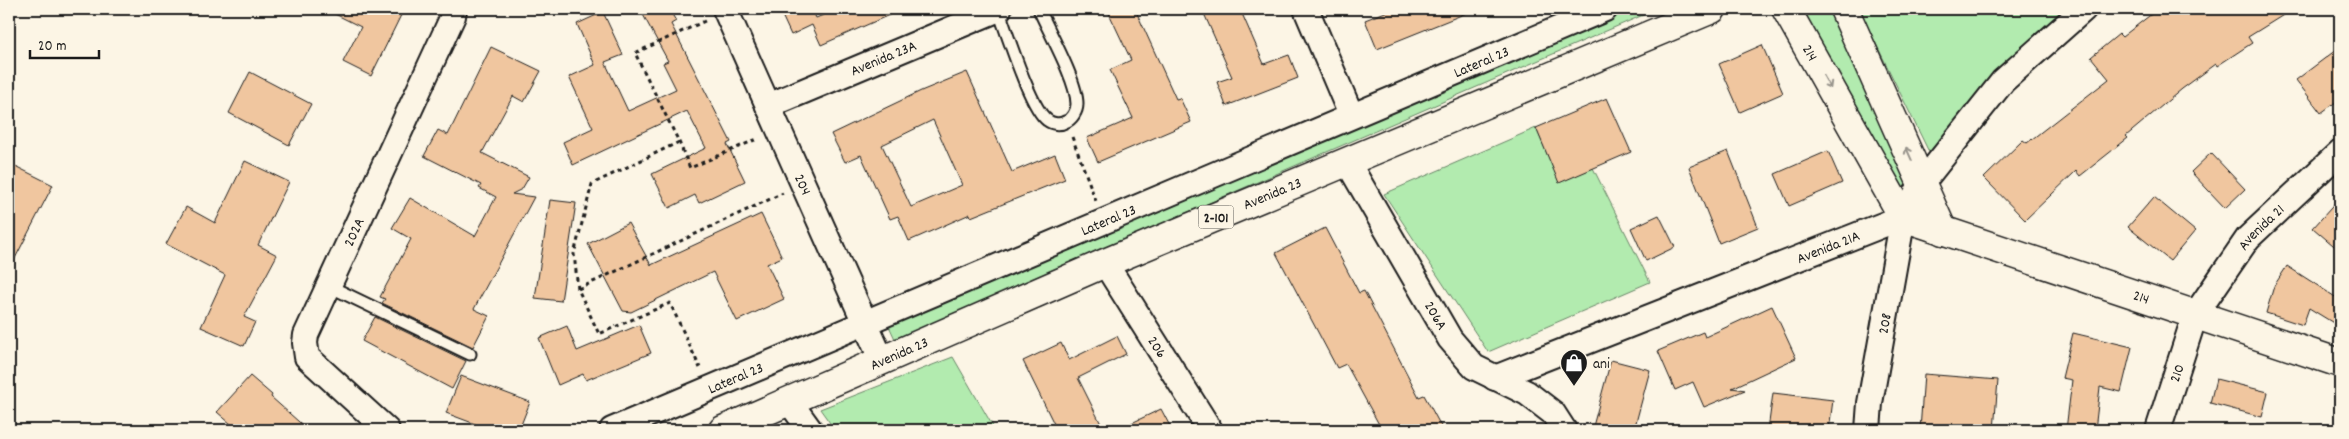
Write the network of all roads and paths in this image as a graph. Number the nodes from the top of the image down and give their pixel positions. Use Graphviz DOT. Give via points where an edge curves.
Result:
graph roads {
  1 [pos="454,9"];
  2 [pos="999,9"];
  3 [pos="1039,9"];
  4 [pos="1306,9"];
  5 [pos="1605,9"];
  6 [pos="1712,9"];
  7 [pos="1786,9"];
  8 [pos="1844,9"];
  9 [pos="2084,9"];
  10 [pos="725,10"];
  11 [pos="768,106"];
  12 [pos="1351,115"];
  13 [pos="1066,122"];
  14 [pos="778,130"];
  15 [pos="680,142"];
  16 [pos="2340,152"];
  17 [pos="1348,163"];
  18 [pos="1922,183"];
  19 [pos="803,184"];
  20 [pos="1903,217"];
  21 [pos="1104,222"];
  22 [pos="1943,231"];
  23 [pos="1105,263"];
  24 [pos="329,286"];
  25 [pos="578,289"];
  26 [pos="2196,315"];
  27 [pos="864,323"];
  28 [pos="470,354"];
  29 [pos="882,361"];
  30 [pos="2340,363"];
  31 [pos="1494,378"];
  32 [pos="709,389"];
  33 [pos="788,401"];
  34 [pos="387,430"];
  35 [pos="612,430"];
  36 [pos="723,430"];
  37 [pos="810,430"];
  38 [pos="1210,430"];
  39 [pos="1564,430"];
  40 [pos="1868,430"];
  41 [pos="2158,430"];
  1 -- 24 [label="street, 202A"];
  2 -- 11 [label="street, Avenida 23A"];
  2 -- 13 [label="lane" via="1035,104 1046,120 1057,124"];
  3 -- 13 [label="lane" via="1075,89 1077,105 1073,116"];
  4 -- 12 [label="street"];
  5 -- 12 [label="street, Lateral 23"];
  6 -- 17 [label="main road, Avenida 23 / 2-101"];
  7 -- 20 [label="main road, 214, one-way"];
  18 -- 8 [label="main road, one-way"];
  9 -- 18 [label="street" via="2003,81"];
  10 -- 11 [label="street, 204"];
  10 -- 15 [label="path" via="635,53"];
  11 -- 14 [label="street, 204"];
  12 -- 21 [label="street, Lateral 23"];
  13 -- 21 [label="path"];
  14 -- 15 [label="path" via="690,168"];
  14 -- 19 [label="street, 204"];
  15 -- 25 [label="path" via="592,184 574,254"];
  16 -- 26 [label="street, Avenida 21" via="2248,238"];
  17 -- 23 [label="main road, Avenida 23 / 2-101"];
  17 -- 31 [label="street, 206A" via="1450,339 1474,367"];
  18 -- 20 [label="street"];
  18 -- 22 [label="main road"];
  19 -- 25 [label="path"];
  19 -- 27 [label="street, 204"];
  20 -- 22 [label="main road, 214"];
  20 -- 31 [label="street, Avenida 21A"];
  20 -- 40 [label="street, 208"];
  21 -- 27 [label="street, Lateral 23"];
  22 -- 26 [label="main road, 214"];
  23 -- 29 [label="main road, Avenida 23 / 2-101"];
  23 -- 38 [label="street, 206"];
  24 -- 28 [label="lane"];
  24 -- 34 [label="street, 202A" via="306,334 307,357"];
  25 -- 32 [label="path" via="599,334 670,303"];
  26 -- 30 [label="main road, 214"];
  26 -- 41 [label="street, 210"];
  27 -- 29 [label="street, 204"];
  27 -- 32 [label="street, Lateral 23"];
  29 -- 33 [label="main road, Avenida 23 / 2-101"];
  31 -- 39 [label="street, 206A" via="1527,393 1553,413"];
  32 -- 35 [label="street, Lateral 23"];
  33 -- 36 [label="main road, Avenida 23 / 2-101"];
  33 -- 37 [label="street"];
}
